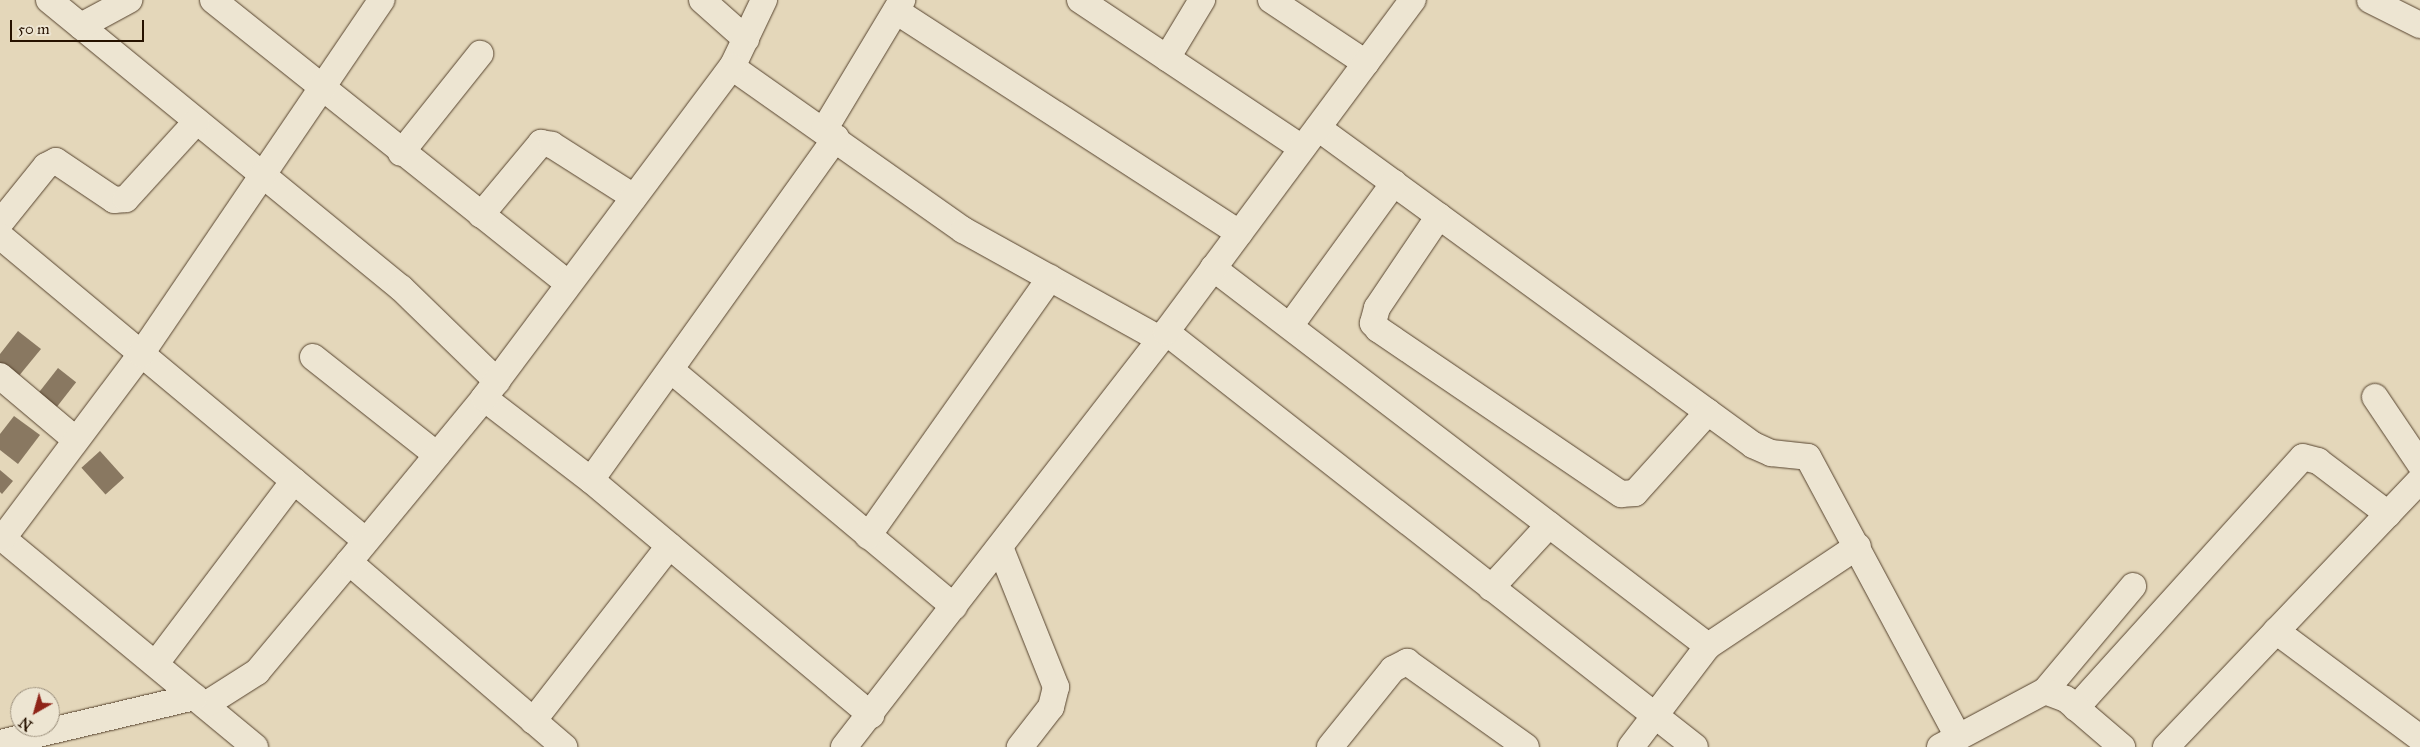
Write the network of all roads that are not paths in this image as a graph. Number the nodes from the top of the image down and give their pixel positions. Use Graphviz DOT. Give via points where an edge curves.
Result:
graph roads {
  1 [pos="49,0"];
  2 [pos="129,0"];
  3 [pos="213,0"];
  4 [pos="382,0"];
  5 [pos="702,0"];
  6 [pos="764,0"];
  7 [pos="1080,0"];
  8 [pos="1202,0"];
  9 [pos="1271,0"];
  10 [pos="1413,0"];
  11 [pos="2370,0"];
  12 [pos="899,5"];
  13 [pos="81,26"];
  14 [pos="2420,26"];
  15 [pos="746,39"];
  16 [pos="480,54"];
  17 [pos="1167,58"];
  18 [pos="1366,63"];
  19 [pos="732,67"];
  20 [pos="322,91"];
  21 [pos="198,120"];
  22 [pos="1318,128"];
  23 [pos="830,134"];
  24 [pos="1302,148"];
  25 [pos="401,153"];
  26 [pos="264,175"];
  27 [pos="1394,183"];
  28 [pos="634,197"];
  29 [pos="481,215"];
  30 [pos="1439,216"];
  31 [pos="0,223"];
  32 [pos="1239,233"];
  33 [pos="0,236"];
  34 [pos="1213,268"];
  35 [pos="1050,278"];
  36 [pos="569,284"];
  37 [pos="1290,326"];
  38 [pos="1163,336"];
  39 [pos="141,354"];
  40 [pos="313,357"];
  41 [pos="671,370"];
  42 [pos="0,376"];
  43 [pos="490,390"];
  44 [pos="2375,397"];
  45 [pos="1708,412"];
  46 [pos="76,440"];
  47 [pos="437,455"];
  48 [pos="2420,464"];
  49 [pos="591,480"];
  50 [pos="2420,480"];
  51 [pos="294,481"];
  52 [pos="2388,514"];
  53 [pos="1549,525"];
  54 [pos="868,536"];
  55 [pos="1,537"];
  56 [pos="366,541"];
  57 [pos="669,546"];
  58 [pos="1858,546"];
  59 [pos="1000,547"];
  60 [pos="348,562"];
  61 [pos="2133,586"];
  62 [pos="1491,588"];
  63 [pos="954,607"];
  64 [pos="2276,631"];
  65 [pos="1708,646"];
  66 [pos="157,662"];
  67 [pos="2045,692"];
  68 [pos="200,701"];
  69 [pos="2076,708"];
  70 [pos="871,715"];
  71 [pos="1654,716"];
  72 [pos="533,720"];
  73 [pos="2420,738"];
  74 [pos="1949,742"];
  75 [pos="0,743"];
  76 [pos="255,747"];
  77 [pos="564,747"];
  78 [pos="844,747"];
  79 [pos="1020,747"];
  80 [pos="1330,747"];
  81 [pos="1526,747"];
  82 [pos="1632,747"];
  83 [pos="1695,747"];
  84 [pos="2122,747"];
  85 [pos="2166,747"];
  1 -- 13 [label="street"];
  2 -- 13 [label="street"];
  3 -- 20 [label="street"];
  4 -- 20 [label="street"];
  5 -- 15 [label="street"];
  6 -- 15 [label="street"];
  7 -- 17 [label="street"];
  8 -- 17 [label="street"];
  9 -- 18 [label="street"];
  10 -- 18 [label="street"];
  11 -- 14 [label="street"];
  12 -- 23 [label="street"];
  12 -- 32 [label="street"];
  13 -- 21 [label="street"];
  15 -- 19 [label="street"];
  16 -- 25 [label="street"];
  17 -- 24 [label="street"];
  18 -- 22 [label="street"];
  19 -- 23 [label="street"];
  19 -- 28 [label="street"];
  20 -- 25 [label="street"];
  20 -- 26 [label="street"];
  21 -- 26 [label="street"];
  21 -- 31 [label="street" via="126,199 114,200 56,161 46,166"];
  22 -- 24 [label="street"];
  22 -- 27 [label="street"];
  23 -- 35 [label="street" via="963,230"];
  23 -- 41 [label="street"];
  24 -- 32 [label="street"];
  25 -- 29 [label="street"];
  26 -- 39 [label="street"];
  26 -- 43 [label="street" via="411,297"];
  27 -- 30 [label="street"];
  27 -- 37 [label="street"];
  28 -- 29 [label="street" via="552,145 541,144"];
  28 -- 36 [label="street"];
  29 -- 36 [label="street"];
  30 -- 45 [label="street"];
  30 -- 45 [label="street" via="1377,308 1373,323 1378,329 1621,494 1635,493"];
  32 -- 34 [label="street"];
  33 -- 39 [label="street"];
  34 -- 37 [label="street"];
  34 -- 38 [label="street"];
  35 -- 38 [label="street"];
  35 -- 54 [label="street"];
  36 -- 43 [label="street"];
  37 -- 53 [label="street"];
  38 -- 59 [label="street"];
  38 -- 62 [label="street"];
  39 -- 46 [label="street"];
  39 -- 51 [label="street"];
  40 -- 47 [label="street"];
  41 -- 49 [label="street"];
  41 -- 54 [label="street"];
  42 -- 46 [label="street"];
  43 -- 47 [label="street"];
  43 -- 49 [label="street"];
  44 -- 48 [label="street"];
  45 -- 58 [label="street" via="1761,450 1808,457"];
  46 -- 55 [label="street"];
  47 -- 56 [label="street"];
  49 -- 57 [label="street"];
  50 -- 52 [label="street"];
  51 -- 56 [label="street"];
  51 -- 66 [label="street"];
  52 -- 64 [label="street"];
  52 -- 69 [label="street" via="2318,461 2303,457"];
  53 -- 62 [label="street"];
  53 -- 65 [label="street"];
  54 -- 63 [label="street"];
  55 -- 66 [label="street"];
  56 -- 60 [label="street"];
  57 -- 70 [label="street"];
  57 -- 72 [label="street"];
  58 -- 65 [label="street"];
  58 -- 74 [label="street"];
  59 -- 63 [label="street"];
  59 -- 79 [label="street" via="1056,687 1050,708"];
  60 -- 68 [label="street" via="257,672"];
  60 -- 72 [label="street"];
  61 -- 67 [label="street"];
  62 -- 71 [label="street"];
  63 -- 70 [label="street"];
  64 -- 73 [label="street"];
  64 -- 85 [label="street"];
  65 -- 71 [label="street"];
  66 -- 68 [label="street"];
  67 -- 69 [label="street"];
  67 -- 74 [label="street"];
  68 -- 75 [label="street"];
  68 -- 76 [label="street"];
  69 -- 84 [label="street"];
  70 -- 78 [label="street"];
  71 -- 82 [label="street"];
  71 -- 83 [label="street"];
  72 -- 77 [label="street"];
  80 -- 81 [label="street" via="1393,669 1407,662"];
}
